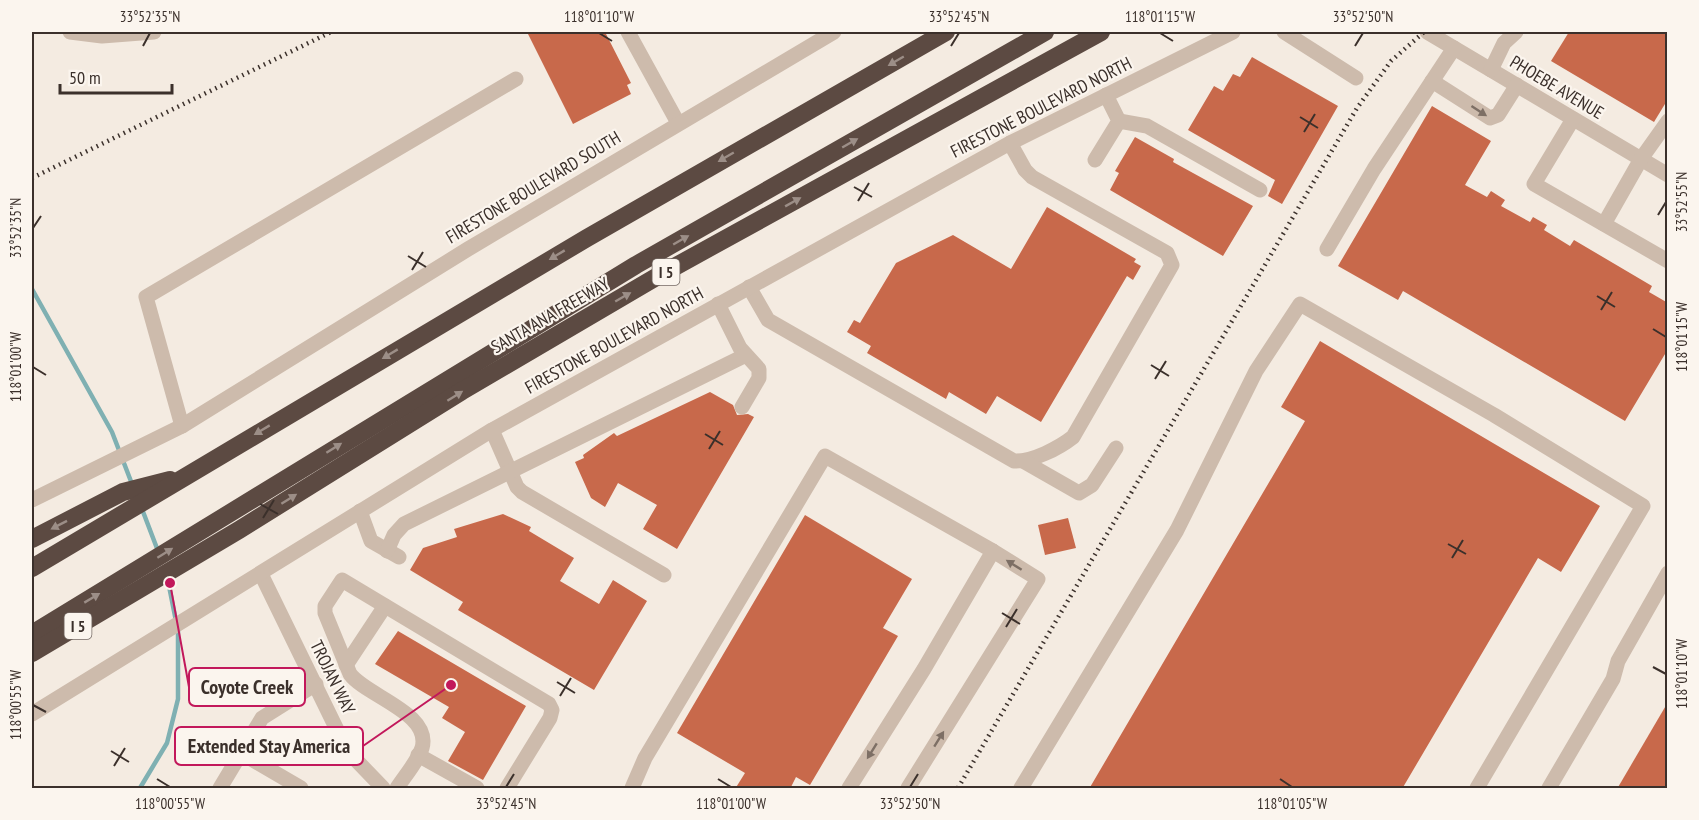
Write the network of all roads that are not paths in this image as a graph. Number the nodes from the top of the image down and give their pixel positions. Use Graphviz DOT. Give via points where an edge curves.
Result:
graph roads {
  1 [pos="70,32"];
  2 [pos="154,32"];
  3 [pos="628,32"];
  4 [pos="832,32"];
  5 [pos="946,32"];
  6 [pos="1045,32"];
  7 [pos="1101,32"];
  8 [pos="1233,32"];
  9 [pos="1284,32"];
  10 [pos="1427,32"];
  11 [pos="1516,32"];
  12 [pos="1454,48"];
  13 [pos="1491,70"];
  14 [pos="1356,78"];
  15 [pos="516,79"];
  16 [pos="1432,81"];
  17 [pos="1517,85"];
  18 [pos="1106,95"];
  19 [pos="1573,119"];
  20 [pos="1119,121"];
  21 [pos="1668,121"];
  22 [pos="678,123"];
  23 [pos="1010,143"];
  24 [pos="1641,159"];
  25 [pos="1095,160"];
  26 [pos="1668,175"];
  27 [pos="1260,190"];
  28 [pos="1604,224"];
  29 [pos="1327,249"];
  30 [pos="1668,261"];
  31 [pos="749,287"];
  32 [pos="718,304"];
  33 [pos="746,355"];
  34 [pos="742,407"];
  35 [pos="182,426"];
  36 [pos="492,430"];
  37 [pos="1116,447"];
  38 [pos="1023,461"];
  39 [pos="510,471"];
  40 [pos="184,476"];
  41 [pos="32,500"];
  42 [pos="360,511"];
  43 [pos="32,539"];
  44 [pos="993,551"];
  45 [pos="32,568"];
  46 [pos="1668,573"];
  47 [pos="261,574"];
  48 [pos="664,574"];
  49 [pos="120,591"];
  50 [pos="385,606"];
  51 [pos="32,634"];
  52 [pos="32,653"];
  53 [pos="346,665"];
  54 [pos="316,684"];
  55 [pos="32,714"];
  56 [pos="241,753"];
  57 [pos="418,755"];
  58 [pos="220,789"];
  59 [pos="301,789"];
  60 [pos="383,789"];
  61 [pos="397,789"];
  62 [pos="477,789"];
  63 [pos="507,789"];
  64 [pos="632,789"];
  65 [pos="849,789"];
  66 [pos="908,789"];
  67 [pos="1021,789"];
  68 [pos="1477,789"];
  69 [pos="1549,789"];
  1 -- 2 [label="street" via="102,36"];
  3 -- 22 [label="street"];
  4 -- 22 [label="street, FIRESTONE BOULEVARD SOUTH"];
  5 -- 40 [label="highway, one-way"];
  49 -- 6 [label="highway, one-way" via="231,512 636,265"];
  49 -- 7 [label="highway, SANTA ANA FREEWAY / I 5, one-way" via="240,530 462,391 658,276"];
  8 -- 18 [label="street, FIRESTONE BOULEVARD NORTH"];
  9 -- 14 [label="street"];
  10 -- 12 [label="street, PHOEBE AVENUE"];
  11 -- 13 [label="street" via="1504,43"];
  12 -- 13 [label="street, PHOEBE AVENUE"];
  12 -- 16 [label="street"];
  13 -- 17 [label="street, PHOEBE AVENUE"];
  15 -- 35 [label="street" via="146,297"];
  16 -- 17 [label="street, one-way" via="1491,118 1498,115"];
  16 -- 29 [label="street"];
  17 -- 19 [label="street, PHOEBE AVENUE"];
  18 -- 20 [label="street"];
  18 -- 23 [label="street, FIRESTONE BOULEVARD NORTH"];
  19 -- 24 [label="street, PHOEBE AVENUE"];
  19 -- 28 [label="street" via="1534,184"];
  20 -- 25 [label="street"];
  20 -- 27 [label="street" via="1147,126"];
  21 -- 24 [label="street"];
  22 -- 35 [label="street, FIRESTONE BOULEVARD SOUTH"];
  23 -- 31 [label="street, FIRESTONE BOULEVARD NORTH"];
  23 -- 38 [label="street" via="1032,177 1167,253 1172,265 1073,437"];
  24 -- 26 [label="street, PHOEBE AVENUE"];
  24 -- 28 [label="street"];
  28 -- 30 [label="street"];
  31 -- 32 [label="street, FIRESTONE BOULEVARD NORTH"];
  31 -- 38 [label="street" via="768,320 1014,461"];
  32 -- 33 [label="street"];
  32 -- 36 [label="street, FIRESTONE BOULEVARD NORTH"];
  33 -- 34 [label="street" via="759,369 759,378"];
  33 -- 39 [label="street"];
  35 -- 41 [label="street, FIRESTONE BOULEVARD SOUTH"];
  36 -- 39 [label="street"];
  36 -- 42 [label="street, FIRESTONE BOULEVARD NORTH"];
  37 -- 38 [label="street" via="1092,485 1079,493"];
  39 -- 42 [label="street" via="404,524 394,535 393,554 371,541"];
  39 -- 48 [label="street" via="522,492"];
  40 -- 43 [label="highway, one-way" via="123,492"];
  40 -- 45 [label="highway"];
  42 -- 47 [label="street, FIRESTONE BOULEVARD NORTH"];
  44 -- 64 [label="street" via="825,456 645,758"];
  44 -- 65 [label="street, one-way"];
  66 -- 44 [label="street, one-way" via="1038,579"];
  46 -- 69 [label="street" via="1618,661 1613,680"];
  47 -- 54 [label="street, TROJAN WAY"];
  47 -- 55 [label="street, FIRESTONE BOULEVARD NORTH"];
  51 -- 49 [label="highway, one-way"];
  49 -- 52 [label="highway, SANTA ANA FREEWAY / I 5"];
  50 -- 53 [label="street"];
  50 -- 53 [label="street" via="342,580 331,596 325,613"];
  50 -- 63 [label="street" via="549,704 550,718"];
  53 -- 57 [label="street" via="356,683 406,712 416,724 422,738"];
  54 -- 56 [label="street" via="262,718"];
  54 -- 60 [label="street, TROJAN WAY" via="342,740"];
  56 -- 58 [label="street"];
  56 -- 59 [label="street"];
  57 -- 61 [label="street"];
  57 -- 62 [label="street"];
  67 -- 68 [label="street" via="1178,530 1256,371 1300,304 1643,506"];
}
